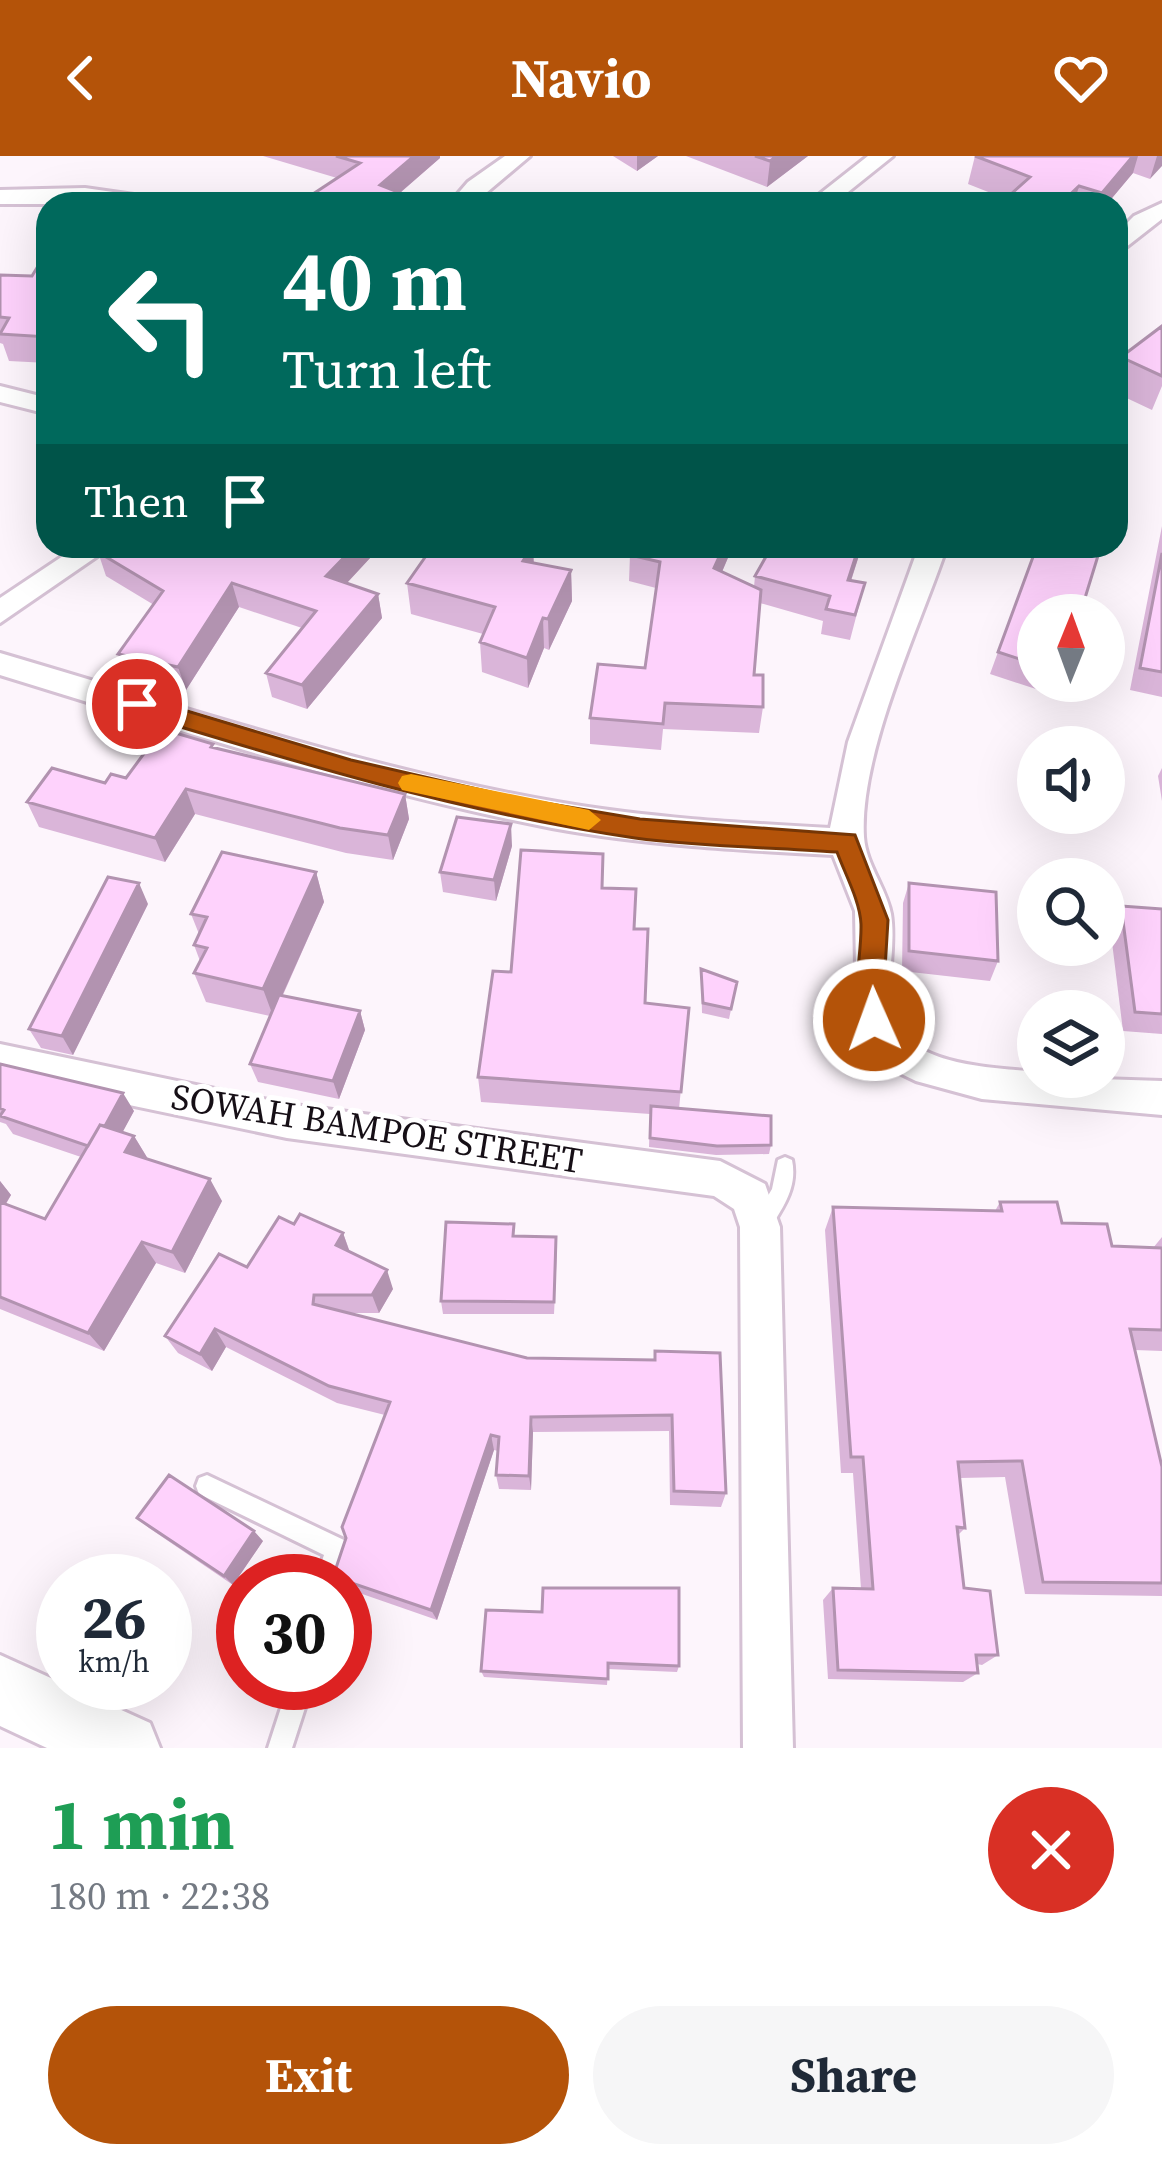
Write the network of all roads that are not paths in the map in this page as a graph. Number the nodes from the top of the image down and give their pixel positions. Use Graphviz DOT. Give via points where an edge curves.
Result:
graph roads {
  1 [pos="519,156"];
  2 [pos="882,156"];
  3 [pos="476,192"];
  4 [pos="835,192"];
  5 [pos="36,196"];
  6 [pos="0,197"];
  7 [pos="1155,220"];
  8 [pos="1128,239"];
  9 [pos="0,394"];
  10 [pos="36,403"];
  11 [pos="81,558"];
  12 [pos="929,558"];
  13 [pos="0,614"];
  14 [pos="0,664"];
  15 [pos="846,842"];
  16 [pos="0,1061"];
  17 [pos="1162,1098"];
  18 [pos="784,1166"];
  19 [pos="755,1212"];
  20 [pos="207,1486"];
  21 [pos="336,1554"];
  22 [pos="292,1710"];
  23 [pos="11,1711"];
  24 [pos="125,1748"];
  25 [pos="280,1748"];
  26 [pos="768,1748"];
  1 -- 3 [label="street"];
  2 -- 4 [label="street"];
  5 -- 6 [label="street"];
  7 -- 8 [label="street"];
  9 -- 10 [label="street"];
  11 -- 13 [label="street"];
  12 -- 15 [label="street" via="848,792"];
  14 -- 15 [label="street" via="351,770 521,808 640,829"];
  15 -- 17 [label="street" via="874,920 874,1020 892,1051 936,1075"];
  16 -- 19 [label="street, SOWAH BAMPOE STREET" via="287,1121 719,1179"];
  18 -- 19 [label="lane" via="782,1191"];
  19 -- 26 [label="street"];
  20 -- 21 [label="lane"];
  22 -- 25 [label="lane"];
  23 -- 24 [label="street"];
}
